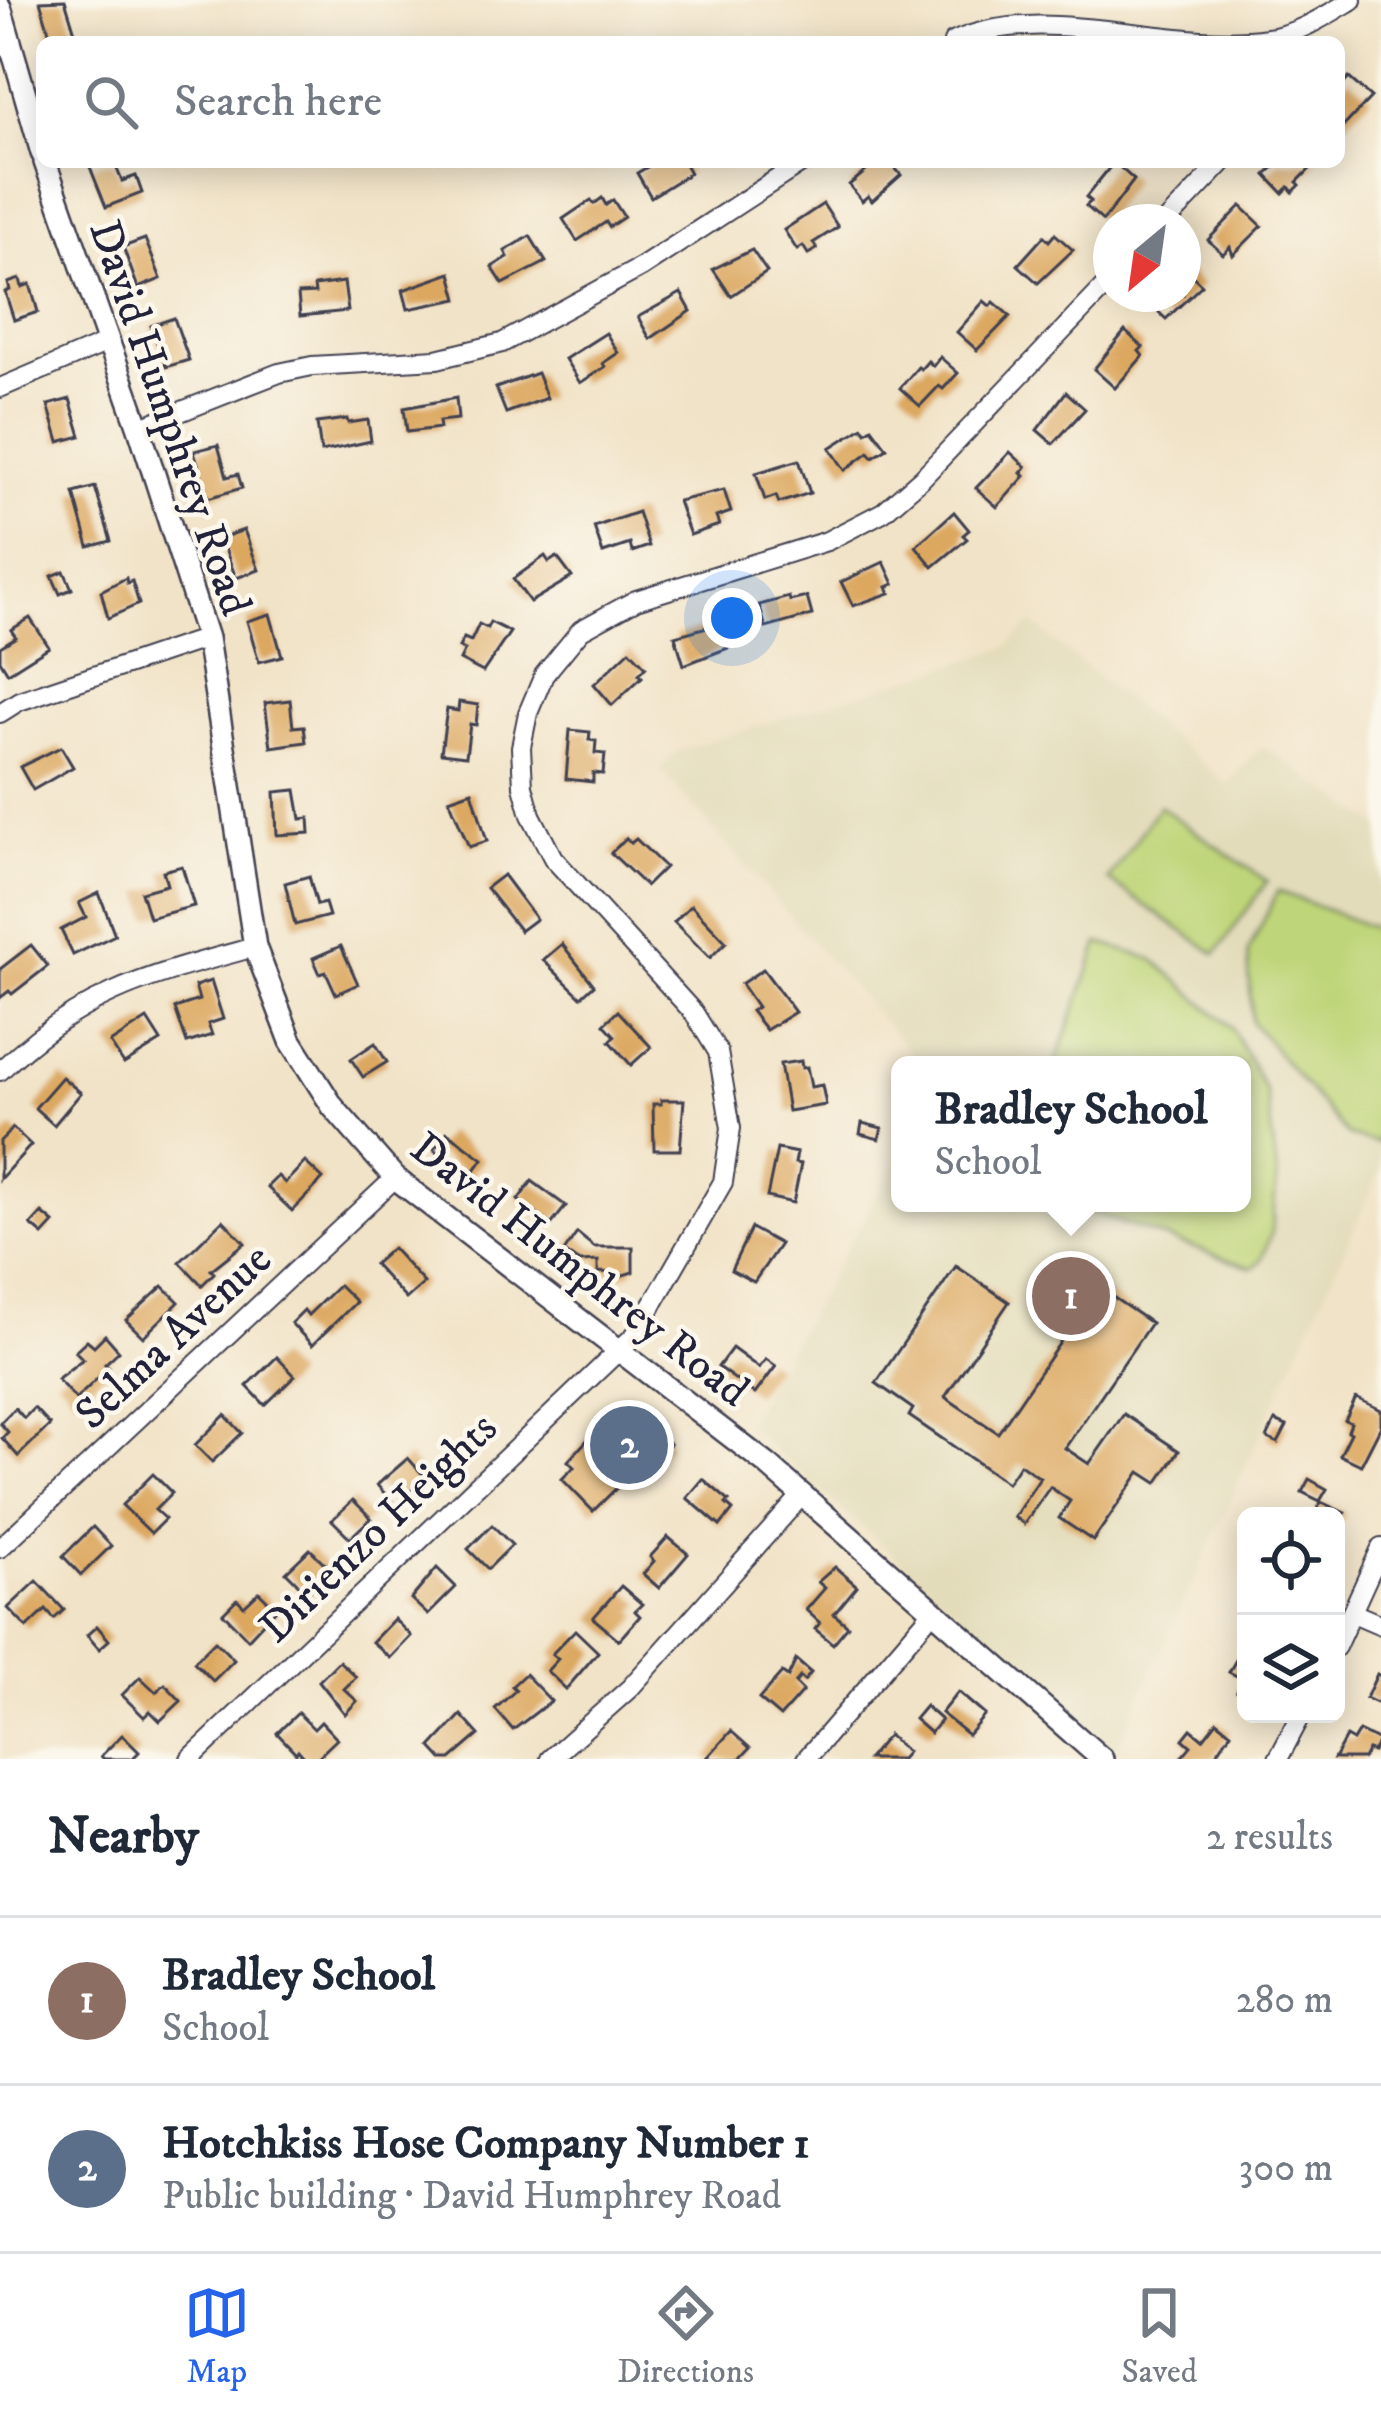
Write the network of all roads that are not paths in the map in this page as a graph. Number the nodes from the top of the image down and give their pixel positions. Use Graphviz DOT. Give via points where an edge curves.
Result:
graph roads {
  1 [pos="1352,0"];
  2 [pos="0,7"];
  3 [pos="964,36"];
  4 [pos="1181,36"];
  5 [pos="1278,36"];
  6 [pos="36,132"];
  7 [pos="47,168"];
  8 [pos="794,168"];
  9 [pos="1217,168"];
  10 [pos="1183,204"];
  11 [pos="1093,299"];
  12 [pos="108,342"];
  13 [pos="0,388"];
  14 [pos="140,428"];
  15 [pos="207,638"];
  16 [pos="0,713"];
  17 [pos="255,947"];
  18 [pos="0,1070"];
  19 [pos="395,1178"];
  20 [pos="619,1349"];
  21 [pos="803,1494"];
  22 [pos="0,1548"];
  23 [pos="1381,1548"];
  24 [pos="933,1611"];
  25 [pos="1353,1613"];
  26 [pos="1381,1625"];
  27 [pos="1345,1629"];
  28 [pos="1297,1723"];
  29 [pos="190,1759"];
  30 [pos="550,1759"];
  31 [pos="806,1759"];
  32 [pos="1102,1759"];
  33 [pos="1278,1759"];
  1 -- 5 [label="street"];
  2 -- 6 [label="street"];
  3 -- 4 [label="street" via="1003,16 1046,10"];
  7 -- 12 [label="street, David Humphrey Road"];
  8 -- 14 [label="street" via="642,267 502,343 437,359 280,373"];
  9 -- 10 [label="street"];
  11 -- 20 [label="street, Dirienzo Heights" via="883,512 826,541 607,614 566,644 535,693 521,747 539,836 694,1013 718,1052 729,1098 723,1182 635,1335"];
  12 -- 13 [label="street"];
  12 -- 14 [label="street, David Humphrey Road"];
  14 -- 15 [label="street, David Humphrey Road"];
  15 -- 16 [label="street"];
  15 -- 17 [label="street, David Humphrey Road"];
  17 -- 18 [label="street" via="131,982 68,1014"];
  17 -- 19 [label="street, David Humphrey Road" via="291,1041 333,1107"];
  19 -- 20 [label="street, David Humphrey Road"];
  19 -- 22 [label="street, Selma Avenue"];
  20 -- 21 [label="street, David Humphrey Road"];
  20 -- 29 [label="street, Dirienzo Heights"];
  21 -- 24 [label="street, David Humphrey Road"];
  21 -- 30 [label="street" via="630,1688"];
  23 -- 25 [label="street"];
  24 -- 31 [label="street"];
  24 -- 32 [label="street, David Humphrey Road"];
  25 -- 26 [label="street"];
  25 -- 27 [label="street"];
  28 -- 33 [label="street"];
}
